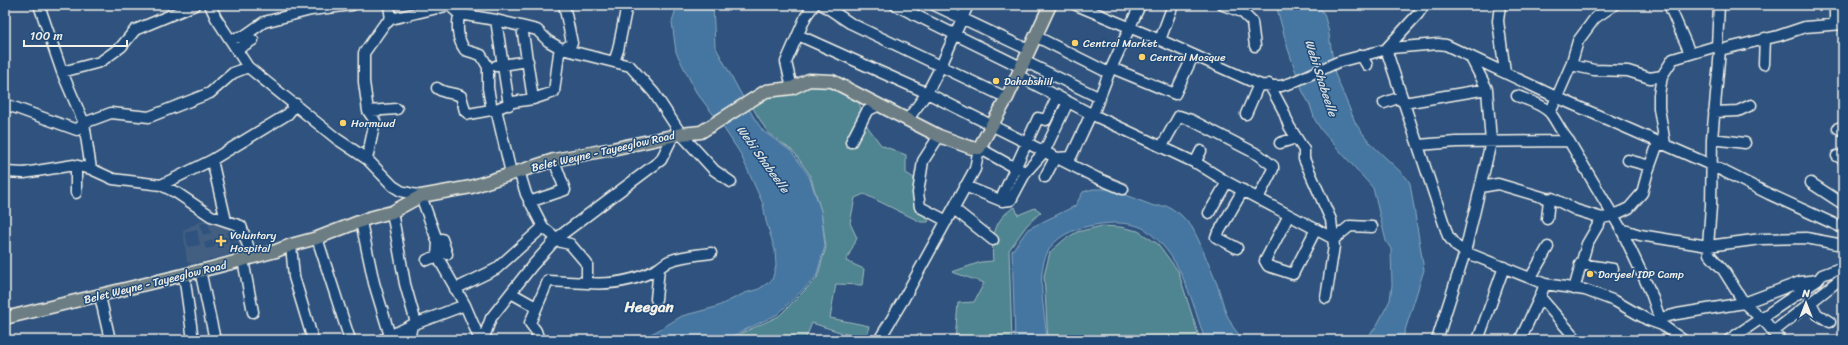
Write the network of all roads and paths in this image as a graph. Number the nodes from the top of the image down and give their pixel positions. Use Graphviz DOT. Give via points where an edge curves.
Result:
graph roads {
  1 [pos="39,5"];
  2 [pos="195,5"];
  3 [pos="210,5"];
  4 [pos="352,5"];
  5 [pos="390,5"];
  6 [pos="449,5"];
  7 [pos="565,5"];
  8 [pos="627,5"];
  9 [pos="814,5"];
  10 [pos="823,5"];
  11 [pos="895,5"];
  12 [pos="934,5"];
  13 [pos="968,5"];
  14 [pos="1050,5"];
  15 [pos="1076,5"];
  16 [pos="1140,5"];
  17 [pos="1173,5"];
  18 [pos="1223,5"];
  19 [pos="1424,5"];
  20 [pos="1500,5"];
  21 [pos="1669,5"];
  22 [pos="1719,5"];
  23 [pos="1835,5"];
  24 [pos="1613,8"];
  25 [pos="459,14"];
  26 [pos="391,19"];
  27 [pos="961,19"];
  28 [pos="496,20"];
  29 [pos="1839,24"];
  30 [pos="522,27"];
  31 [pos="1131,28"];
  32 [pos="954,34"];
  33 [pos="798,36"];
  34 [pos="1036,36"];
  35 [pos="1765,38"];
  36 [pos="231,39"];
  37 [pos="254,40"];
  38 [pos="1160,40"];
  39 [pos="1255,46"];
  40 [pos="1719,48"];
  41 [pos="238,49"];
  42 [pos="562,49"];
  43 [pos="1386,49"];
  44 [pos="1366,51"];
  45 [pos="1466,53"];
  46 [pos="1690,53"];
  47 [pos="1193,56"];
  48 [pos="528,61"];
  49 [pos="614,62"];
  50 [pos="1023,63"];
  51 [pos="1764,64"];
  52 [pos="502,65"];
  53 [pos="1367,65"];
  54 [pos="1570,65"];
  55 [pos="941,66"];
  56 [pos="248,67"];
  57 [pos="488,67"];
  58 [pos="1110,70"];
  59 [pos="62,72"];
  60 [pos="1505,72"];
  61 [pos="1662,76"];
  62 [pos="1264,84"];
  63 [pos="437,88"];
  64 [pos="792,88"];
  65 [pos="1487,89"];
  66 [pos="927,93"];
  67 [pos="1057,96"];
  68 [pos="1518,96"];
  69 [pos="1556,97"];
  70 [pos="1007,98"];
  71 [pos="1100,98"];
  72 [pos="533,99"];
  73 [pos="1068,102"];
  74 [pos="1404,102"];
  75 [pos="1384,103"];
  76 [pos="5,104"];
  77 [pos="296,104"];
  78 [pos="509,105"];
  79 [pos="879,105"];
  80 [pos="1751,105"];
  81 [pos="397,109"];
  82 [pos="494,110"];
  83 [pos="368,111"];
  84 [pos="1714,112"];
  85 [pos="1550,113"];
  86 [pos="1092,114"];
  87 [pos="1246,114"];
  88 [pos="908,119"];
  89 [pos="84,122"];
  90 [pos="992,125"];
  91 [pos="677,135"];
  92 [pos="939,136"];
  93 [pos="1296,138"];
  94 [pos="1712,139"];
  95 [pos="1569,141"];
  96 [pos="852,142"];
  97 [pos="1491,142"];
  98 [pos="1026,143"];
  99 [pos="1280,143"];
  100 [pos="1745,143"];
  101 [pos="1419,144"];
  102 [pos="1665,144"];
  103 [pos="1162,146"];
  104 [pos="979,148"];
  105 [pos="1201,150"];
  106 [pos="1044,152"];
  107 [pos="1055,158"];
  108 [pos="367,159"];
  109 [pos="212,160"];
  110 [pos="554,160"];
  111 [pos="1628,160"];
  112 [pos="1195,163"];
  113 [pos="74,165"];
  114 [pos="1711,165"];
  115 [pos="1650,166"];
  116 [pos="1014,168"];
  117 [pos="91,169"];
  118 [pos="5,172"];
  119 [pos="515,172"];
  120 [pos="1026,172"];
  121 [pos="1045,177"];
  122 [pos="731,182"];
  123 [pos="1227,182"];
  124 [pos="1811,183"];
  125 [pos="161,185"];
  126 [pos="966,186"];
  127 [pos="1481,187"];
  128 [pos="1123,189"];
  129 [pos="1243,190"];
  130 [pos="76,193"];
  131 [pos="421,196"];
  132 [pos="1258,198"];
  133 [pos="1001,199"];
  134 [pos="1549,199"];
  135 [pos="530,202"];
  136 [pos="1843,204"];
  137 [pos="954,209"];
  138 [pos="392,212"];
  139 [pos="1209,213"];
  140 [pos="1289,216"];
  141 [pos="1612,216"];
  142 [pos="1602,218"];
  143 [pos="1547,219"];
  144 [pos="226,221"];
  145 [pos="947,221"];
  146 [pos="361,222"];
  147 [pos="544,227"];
  148 [pos="1372,227"];
  149 [pos="1843,228"];
  150 [pos="1316,229"];
  151 [pos="1621,229"];
  152 [pos="317,238"];
  153 [pos="557,238"];
  154 [pos="1334,239"];
  155 [pos="993,240"];
  156 [pos="441,241"];
  157 [pos="291,245"];
  158 [pos="1843,245"];
  159 [pos="1708,246"];
  160 [pos="1548,247"];
  161 [pos="1237,248"];
  162 [pos="1465,252"];
  163 [pos="711,253"];
  164 [pos="447,254"];
  165 [pos="248,258"];
  166 [pos="1580,264"];
  167 [pos="1504,267"];
  168 [pos="1843,267"];
  169 [pos="659,268"];
  170 [pos="1613,269"];
  171 [pos="200,270"];
  172 [pos="184,274"];
  173 [pos="1531,277"];
  174 [pos="1843,277"];
  175 [pos="1818,280"];
  176 [pos="587,283"];
  177 [pos="1546,284"];
  178 [pos="455,289"];
  179 [pos="1574,289"];
  180 [pos="511,293"];
  181 [pos="100,296"];
  182 [pos="1540,297"];
  183 [pos="1326,298"];
  184 [pos="656,299"];
  185 [pos="1744,303"];
  186 [pos="1811,303"];
  187 [pos="465,305"];
  188 [pos="536,307"];
  189 [pos="253,312"];
  190 [pos="5,318"];
  191 [pos="1760,319"];
  192 [pos="1662,322"];
  193 [pos="1830,322"];
  194 [pos="414,324"];
  195 [pos="1776,336"];
  196 [pos="385,338"];
  197 [pos="1575,339"];
  198 [pos="110,340"];
  199 [pos="193,340"];
  200 [pos="216,340"];
  201 [pos="313,340"];
  202 [pos="350,340"];
  203 [pos="409,340"];
  204 [pos="481,340"];
  205 [pos="539,340"];
  206 [pos="879,340"];
  207 [pos="1436,340"];
  208 [pos="1478,340"];
  209 [pos="1520,340"];
  210 [pos="1683,340"];
  211 [pos="1729,340"];
  1 -- 59 [label="street"];
  2 -- 59 [label="street" via="135,30 121,47 100,62"];
  3 -- 36 [label="street"];
  4 -- 36 [label="street" via="311,10 264,22 244,36"];
  5 -- 26 [label="street"];
  6 -- 25 [label="street"];
  6 -- 26 [label="street"];
  7 -- 42 [label="street" via="572,43"];
  8 -- 49 [label="street"];
  9 -- 33 [label="street" via="806,16"];
  10 -- 55 [label="street" via="850,23"];
  11 -- 32 [label="street"];
  12 -- 27 [label="street"];
  13 -- 27 [label="street"];
  14 -- 34 [label="main road"];
  15 -- 31 [label="street"];
  16 -- 31 [label="street"];
  17 -- 38 [label="street"];
  18 -- 39 [label="street" via="1242,12 1252,22"];
  19 -- 43 [label="street"];
  20 -- 60 [label="street" via="1498,22"];
  21 -- 46 [label="street"];
  22 -- 40 [label="street"];
  23 -- 29 [label="street"];
  24 -- 54 [label="street" via="1595,18 1578,41"];
  25 -- 28 [label="street"];
  25 -- 57 [label="street" via="456,29 462,46 465,50 481,55"];
  26 -- 83 [label="street" via="364,53"];
  27 -- 32 [label="street"];
  27 -- 50 [label="street"];
  28 -- 30 [label="street"];
  28 -- 52 [label="street"];
  29 -- 35 [label="street" via="1805,27"];
  30 -- 42 [label="street" via="537,30 548,41"];
  30 -- 48 [label="street"];
  31 -- 38 [label="street"];
  31 -- 58 [label="street"];
  32 -- 50 [label="street"];
  32 -- 55 [label="street"];
  33 -- 64 [label="street" via="786,62"];
  33 -- 66 [label="street"];
  34 -- 50 [label="main road"];
  34 -- 58 [label="street"];
  35 -- 40 [label="street"];
  35 -- 51 [label="street"];
  36 -- 41 [label="street"];
  37 -- 41 [label="street"];
  38 -- 47 [label="street"];
  40 -- 46 [label="street"];
  40 -- 84 [label="street"];
  41 -- 56 [label="street"];
  42 -- 49 [label="street"];
  42 -- 72 [label="street" via="559,53 554,92"];
  43 -- 44 [label="street"];
  43 -- 45 [label="street" via="1438,44"];
  43 -- 74 [label="street"];
  44 -- 53 [label="street"];
  44 -- 62 [label="street" via="1291,83 1281,86"];
  45 -- 60 [label="street"];
  45 -- 65 [label="street"];
  46 -- 61 [label="street" via="1673,59"];
  47 -- 58 [label="street" via="1175,94"];
  47 -- 62 [label="street"];
  48 -- 52 [label="street"];
  48 -- 72 [label="street"];
  49 -- 91 [label="street" via="630,66 654,93"];
  50 -- 67 [label="street"];
  50 -- 70 [label="main road"];
  50 -- 71 [label="street"];
  52 -- 57 [label="street"];
  52 -- 78 [label="street"];
  54 -- 61 [label="street" via="1594,70 1628,71 1650,78"];
  54 -- 69 [label="street"];
  55 -- 66 [label="street"];
  55 -- 70 [label="street"];
  56 -- 77 [label="street"];
  56 -- 89 [label="street" via="233,73 210,93 149,117 111,113"];
  57 -- 82 [label="street" via="488,88"];
  58 -- 71 [label="street"];
  59 -- 89 [label="street"];
  60 -- 69 [label="street"];
  61 -- 102 [label="street" via="1660,108"];
  62 -- 87 [label="street"];
  62 -- 93 [label="street"];
  63 -- 82 [label="street" via="443,93 461,96 465,112 469,114"];
  64 -- 79 [label="main road" via="809,80 832,81"];
  64 -- 91 [label="main road, Belet Weyne - Tayeeglow Road" via="766,91 701,132"];
  65 -- 74 [label="street"];
  65 -- 97 [label="street"];
  66 -- 88 [label="street"];
  66 -- 90 [label="street"];
  67 -- 73 [label="street"];
  67 -- 98 [label="street" via="1046,120 1038,118"];
  68 -- 85 [label="street" via="1534,102"];
  69 -- 85 [label="street"];
  69 -- 102 [label="street"];
  70 -- 90 [label="main road"];
  71 -- 86 [label="street"];
  72 -- 78 [label="street"];
  73 -- 86 [label="street"];
  73 -- 106 [label="street"];
  74 -- 75 [label="street" via="1398,98"];
  74 -- 101 [label="street"];
  76 -- 89 [label="street" via="77,130"];
  77 -- 108 [label="street" via="337,139"];
  77 -- 109 [label="street" via="288,114"];
  78 -- 82 [label="street"];
  79 -- 88 [label="main road"];
  79 -- 96 [label="street" via="867,111"];
  80 -- 84 [label="street" via="1738,111"];
  81 -- 83 [label="street"];
  82 -- 119 [label="street"];
  83 -- 108 [label="street" via="375,121"];
  84 -- 94 [label="street"];
  85 -- 95 [label="street" via="1560,132"];
  86 -- 103 [label="street"];
  86 -- 107 [label="street" via="1071,157"];
  88 -- 92 [label="main road"];
  89 -- 117 [label="street"];
  90 -- 98 [label="street"];
  90 -- 104 [label="main road"];
  91 -- 110 [label="main road, Belet Weyne - Tayeeglow Road"];
  91 -- 122 [label="street" via="714,170"];
  91 -- 153 [label="street" via="661,160"];
  92 -- 104 [label="main road" via="972,148"];
  92 -- 145 [label="street" via="923,161 918,193 920,207"];
  93 -- 99 [label="street"];
  93 -- 154 [label="street" via="1304,150 1304,159 1331,220"];
  94 -- 100 [label="street"];
  94 -- 114 [label="street"];
  95 -- 97 [label="street"];
  95 -- 141 [label="street"];
  97 -- 101 [label="street"];
  97 -- 127 [label="street"];
  98 -- 106 [label="street"];
  98 -- 116 [label="street"];
  101 -- 162 [label="street" via="1448,236"];
  102 -- 114 [label="street"];
  102 -- 115 [label="street" via="1657,146"];
  103 -- 112 [label="street"];
  103 -- 132 [label="street" via="1179,116 1259,155 1273,166 1273,169"];
  104 -- 116 [label="street"];
  104 -- 126 [label="street" via="975,169"];
  105 -- 112 [label="street"];
  106 -- 107 [label="street"];
  106 -- 120 [label="street"];
  107 -- 121 [label="street"];
  107 -- 128 [label="street"];
  108 -- 131 [label="street" via="393,186"];
  109 -- 125 [label="street"];
  109 -- 144 [label="street"];
  110 -- 119 [label="main road, Belet Weyne - Tayeeglow Road"];
  110 -- 135 [label="street" via="564,190"];
  111 -- 115 [label="street"];
  112 -- 123 [label="street"];
  113 -- 117 [label="street"];
  113 -- 118 [label="street" via="24,173"];
  113 -- 130 [label="street"];
  114 -- 149 [label="street"];
  114 -- 159 [label="street"];
  115 -- 141 [label="street" via="1642,193 1629,208"];
  116 -- 120 [label="street"];
  116 -- 133 [label="street"];
  117 -- 125 [label="street" via="113,179"];
  119 -- 131 [label="main road, Belet Weyne - Tayeeglow Road" via="471,186"];
  119 -- 135 [label="street"];
  120 -- 133 [label="street" via="1011,200"];
  123 -- 129 [label="street"];
  123 -- 139 [label="street"];
  124 -- 136 [label="street"];
  125 -- 144 [label="street" via="210,216"];
  126 -- 133 [label="street"];
  126 -- 137 [label="street"];
  127 -- 134 [label="street" via="1498,184"];
  127 -- 162 [label="street"];
  129 -- 132 [label="street"];
  129 -- 161 [label="street" via="1216,237"];
  131 -- 138 [label="main road, Belet Weyne - Tayeeglow Road"];
  131 -- 156 [label="street"];
  132 -- 140 [label="street"];
  134 -- 142 [label="street"];
  134 -- 143 [label="street"];
  135 -- 147 [label="street"];
  137 -- 145 [label="street"];
  137 -- 155 [label="street"];
  138 -- 146 [label="main road, Belet Weyne - Tayeeglow Road"];
  138 -- 194 [label="street"];
  140 -- 150 [label="street"];
  140 -- 150 [label="street" via="1265,261 1268,266 1293,274"];
  141 -- 142 [label="street"];
  141 -- 151 [label="street"];
  142 -- 166 [label="street" via="1587,244"];
  144 -- 165 [label="street" via="241,226"];
  145 -- 206 [label="street"];
  146 -- 152 [label="main road, Belet Weyne - Tayeeglow Road"];
  146 -- 196 [label="street"];
  147 -- 153 [label="street"];
  147 -- 178 [label="street" via="496,269"];
  148 -- 154 [label="street" via="1350,226"];
  150 -- 154 [label="street"];
  151 -- 159 [label="street" via="1640,235"];
  151 -- 192 [label="street" via="1652,293"];
  152 -- 157 [label="main road, Belet Weyne - Tayeeglow Road"];
  152 -- 202 [label="street"];
  153 -- 176 [label="street" via="570,244 587,264"];
  153 -- 180 [label="street"];
  154 -- 183 [label="street"];
  156 -- 164 [label="street"];
  156 -- 178 [label="street" via="432,258"];
  157 -- 165 [label="main road, Belet Weyne - Tayeeglow Road"];
  157 -- 201 [label="street" via="294,277"];
  158 -- 159 [label="street" via="1806,238 1761,239"];
  159 -- 185 [label="street" via="1709,254 1724,271"];
  160 -- 173 [label="street"];
  162 -- 167 [label="street"];
  162 -- 207 [label="street"];
  163 -- 169 [label="street" via="686,256 666,262"];
  165 -- 171 [label="main road, Belet Weyne - Tayeeglow Road"];
  165 -- 189 [label="street"];
  166 -- 170 [label="street"];
  166 -- 179 [label="street"];
  167 -- 173 [label="street"];
  167 -- 208 [label="street"];
  168 -- 175 [label="street" via="1822,275"];
  169 -- 176 [label="street" via="632,280"];
  169 -- 184 [label="street"];
  171 -- 172 [label="main road, Belet Weyne - Tayeeglow Road"];
  171 -- 200 [label="street"];
  172 -- 181 [label="main road, Belet Weyne - Tayeeglow Road"];
  172 -- 199 [label="street"];
  173 -- 177 [label="street"];
  174 -- 186 [label="street"];
  175 -- 185 [label="street" via="1800,282"];
  175 -- 191 [label="street"];
  176 -- 188 [label="street" via="548,281"];
  177 -- 179 [label="street"];
  177 -- 182 [label="street"];
  178 -- 187 [label="street"];
  179 -- 192 [label="street" via="1585,290 1615,302 1648,320"];
  180 -- 188 [label="street"];
  180 -- 204 [label="street" via="491,318"];
  181 -- 190 [label="main road, Belet Weyne - Tayeeglow Road"];
  181 -- 198 [label="street"];
  182 -- 197 [label="street"];
  182 -- 209 [label="street"];
  185 -- 191 [label="street"];
  185 -- 192 [label="street" via="1677,314"];
  186 -- 193 [label="street" via="1817,314"];
  186 -- 195 [label="street"];
  187 -- 194 [label="street"];
  187 -- 204 [label="street"];
  188 -- 205 [label="street" via="530,323"];
  191 -- 195 [label="street"];
  191 -- 211 [label="street"];
  192 -- 210 [label="street"];
  194 -- 196 [label="street"];
  194 -- 203 [label="street"];
}
